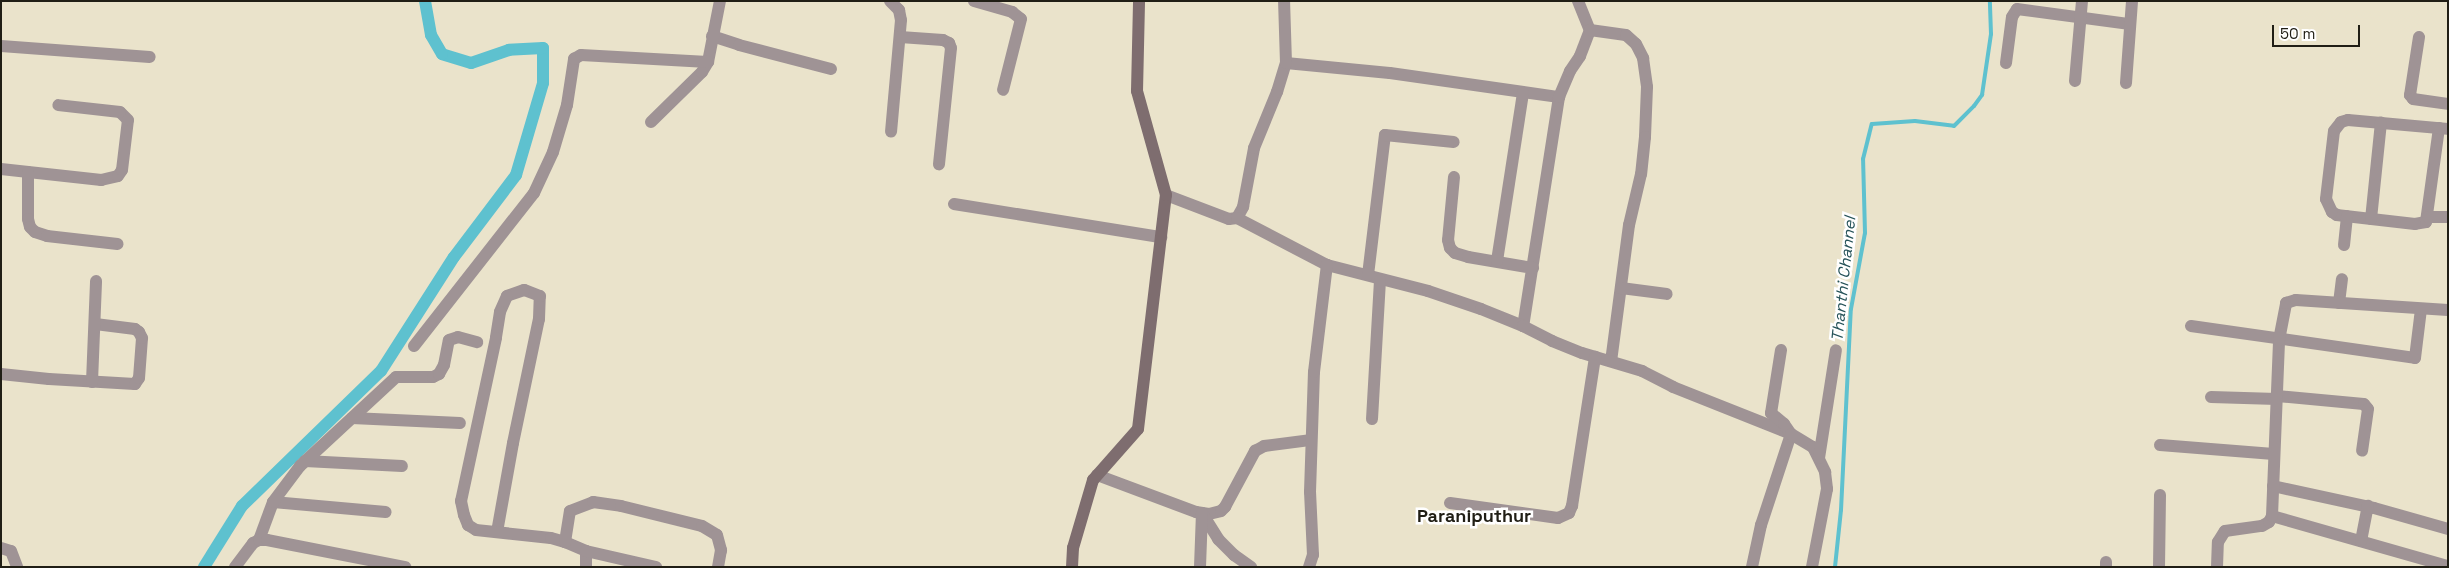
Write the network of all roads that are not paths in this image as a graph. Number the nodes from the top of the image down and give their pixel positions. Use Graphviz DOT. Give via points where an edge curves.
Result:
graph roads {
  1 [pos="720,1"];
  2 [pos="890,1"];
  3 [pos="974,1"];
  4 [pos="1139,1"];
  5 [pos="1284,1"];
  6 [pos="1578,1"];
  7 [pos="2082,1"];
  8 [pos="2132,1"];
  9 [pos="2030,5"];
  10 [pos="2080,17"];
  11 [pos="2130,24"];
  12 [pos="1590,30"];
  13 [pos="712,36"];
  14 [pos="900,37"];
  15 [pos="2419,37"];
  16 [pos="1,46"];
  17 [pos="150,57"];
  18 [pos="708,62"];
  19 [pos="1286,63"];
  20 [pos="2006,63"];
  21 [pos="831,69"];
  22 [pos="2075,80"];
  23 [pos="2126,83"];
  24 [pos="1003,90"];
  25 [pos="1523,93"];
  26 [pos="1559,97"];
  27 [pos="2448,104"];
  28 [pos="58,105"];
  29 [pos="650,122"];
  30 [pos="2381,123"];
  31 [pos="2443,128"];
  32 [pos="891,132"];
  33 [pos="1454,142"];
  34 [pos="939,164"];
  35 [pos="1,168"];
  36 [pos="28,172"];
  37 [pos="1454,177"];
  38 [pos="1166,195"];
  39 [pos="954,204"];
  40 [pos="2347,216"];
  41 [pos="2428,217"];
  42 [pos="2448,217"];
  43 [pos="1237,218"];
  44 [pos="2371,219"];
  45 [pos="1161,237"];
  46 [pos="118,244"];
  47 [pos="2344,245"];
  48 [pos="1496,261"];
  49 [pos="1328,265"];
  50 [pos="1533,268"];
  51 [pos="1368,275"];
  52 [pos="2342,279"];
  53 [pos="1380,280"];
  54 [pos="96,281"];
  55 [pos="1621,288"];
  56 [pos="1667,294"];
  57 [pos="2339,303"];
  58 [pos="2421,309"];
  59 [pos="2448,310"];
  60 [pos="95,324"];
  61 [pos="1523,326"];
  62 [pos="2191,326"];
  63 [pos="2279,340"];
  64 [pos="477,342"];
  65 [pos="414,346"];
  66 [pos="1781,350"];
  67 [pos="1836,350"];
  68 [pos="1595,357"];
  69 [pos="1611,362"];
  70 [pos="1,374"];
  71 [pos="92,382"];
  72 [pos="2211,397"];
  73 [pos="2277,397"];
  74 [pos="352,418"];
  75 [pos="1372,419"];
  76 [pos="460,423"];
  77 [pos="1791,434"];
  78 [pos="1310,440"];
  79 [pos="2160,445"];
  80 [pos="2362,451"];
  81 [pos="2274,454"];
  82 [pos="1819,458"];
  83 [pos="305,460"];
  84 [pos="402,466"];
  85 [pos="1097,475"];
  86 [pos="2273,486"];
  87 [pos="2160,495"];
  88 [pos="273,502"];
  89 [pos="1450,503"];
  90 [pos="2368,506"];
  91 [pos="386,512"];
  92 [pos="1202,513"];
  93 [pos="2272,516"];
  94 [pos="2448,529"];
  95 [pos="497,532"];
  96 [pos="259,540"];
  97 [pos="2361,541"];
  98 [pos="565,542"];
  99 [pos="1,548"];
  100 [pos="586,551"];
  101 [pos="2448,566"];
  102 [pos="17,567"];
  103 [pos="235,567"];
  104 [pos="405,567"];
  105 [pos="586,567"];
  106 [pos="656,567"];
  107 [pos="718,567"];
  108 [pos="1072,567"];
  109 [pos="1200,567"];
  110 [pos="1251,567"];
  111 [pos="1309,567"];
  112 [pos="1752,567"];
  113 [pos="1812,567"];
  114 [pos="2159,567"];
  115 [pos="2217,567"];
  1 -- 13 [label="street"];
  2 -- 14 [label="street" via="898,10"];
  3 -- 24 [label="street" via="1012,12 1021,19"];
  4 -- 38 [label="street" via="1137,92"];
  5 -- 19 [label="street"];
  6 -- 12 [label="street"];
  7 -- 10 [label="street"];
  8 -- 11 [label="street"];
  9 -- 10 [label="street"];
  9 -- 20 [label="street" via="2016,10 2012,16"];
  10 -- 11 [label="street"];
  10 -- 22 [label="street"];
  11 -- 23 [label="street"];
  12 -- 26 [label="street"];
  12 -- 55 [label="street" via="1626,35 1636,44 1643,58 1647,87 1641,174 1629,225"];
  13 -- 18 [label="street"];
  13 -- 21 [label="street"];
  14 -- 32 [label="street"];
  14 -- 34 [label="street" via="943,40 951,48"];
  15 -- 27 [label="street" via="2410,95 2413,99"];
  16 -- 17 [label="street"];
  18 -- 29 [label="street" via="702,72"];
  18 -- 65 [label="street" via="580,55 574,59 567,105 554,152 534,193"];
  19 -- 25 [label="street" via="1390,72"];
  19 -- 43 [label="street" via="1254,148"];
  25 -- 26 [label="street"];
  25 -- 48 [label="street"];
  26 -- 50 [label="street"];
  28 -- 36 [label="street" via="124,115 130,124 122,170 118,176 101,180"];
  30 -- 31 [label="street"];
  30 -- 40 [label="street" via="2348,120 2341,122 2334,131 2326,200 2332,212"];
  30 -- 44 [label="street"];
  31 -- 41 [label="street"];
  33 -- 51 [label="street" via="1385,135"];
  35 -- 36 [label="street"];
  36 -- 46 [label="street" via="28,219 35,232"];
  37 -- 48 [label="street" via="1450,248 1468,257"];
  38 -- 43 [label="street" via="1229,219"];
  38 -- 45 [label="street"];
  39 -- 45 [label="street"];
  40 -- 44 [label="street"];
  40 -- 47 [label="street"];
  41 -- 42 [label="street"];
  41 -- 44 [label="street" via="2426,222 2415,224"];
  43 -- 49 [label="street"];
  45 -- 85 [label="street" via="1138,429"];
  48 -- 50 [label="street"];
  49 -- 51 [label="street"];
  49 -- 78 [label="street" via="1314,372"];
  50 -- 61 [label="street"];
  51 -- 53 [label="street"];
  52 -- 57 [label="street"];
  53 -- 61 [label="street" via="1428,291"];
  53 -- 75 [label="street"];
  54 -- 60 [label="street"];
  55 -- 56 [label="street"];
  55 -- 69 [label="street"];
  57 -- 58 [label="street"];
  57 -- 63 [label="street" via="2290,301 2284,308"];
  58 -- 59 [label="street"];
  58 -- 63 [label="street" via="2415,358"];
  60 -- 71 [label="street"];
  60 -- 71 [label="street" via="135,329 142,338 139,378 135,384"];
  61 -- 68 [label="street"];
  62 -- 63 [label="street"];
  63 -- 73 [label="street"];
  64 -- 74 [label="street" via="458,337 449,340 439,374 426,378 396,377"];
  66 -- 77 [label="street" via="1771,413"];
  67 -- 82 [label="street"];
  68 -- 69 [label="street"];
  68 -- 89 [label="street" via="1569,513 1558,518"];
  69 -- 77 [label="street" via="1642,371 1673,387"];
  70 -- 71 [label="street"];
  72 -- 73 [label="street"];
  73 -- 80 [label="street" via="2364,404 2368,409"];
  73 -- 81 [label="street"];
  74 -- 76 [label="street"];
  74 -- 83 [label="street"];
  77 -- 82 [label="street" via="1812,447"];
  77 -- 112 [label="street" via="1761,525"];
  78 -- 92 [label="street" via="1264,446 1255,451 1225,507 1221,511"];
  78 -- 111 [label="street" via="1313,554"];
  79 -- 81 [label="street"];
  81 -- 86 [label="street"];
  82 -- 113 [label="street" via="1828,489"];
  83 -- 84 [label="street"];
  83 -- 88 [label="street"];
  85 -- 92 [label="street"];
  85 -- 108 [label="street" via="1073,548"];
  86 -- 90 [label="street"];
  86 -- 93 [label="street"];
  87 -- 114 [label="street"];
  88 -- 91 [label="street"];
  88 -- 96 [label="street"];
  90 -- 94 [label="street"];
  90 -- 97 [label="street"];
  92 -- 109 [label="street"];
  92 -- 110 [label="street" via="1218,539 1234,556"];
  93 -- 97 [label="street"];
  93 -- 115 [label="street" via="2270,522 2262,526 2225,531 2218,542"];
  95 -- 95 [label="street" via="476,530 468,525 461,501 500,312 507,296 524,290 540,296 539,319"];
  95 -- 98 [label="street"];
  96 -- 103 [label="street"];
  96 -- 104 [label="street"];
  97 -- 101 [label="street"];
  98 -- 100 [label="street"];
  98 -- 107 [label="street" via="570,511 593,502 621,506 702,526 716,535 721,550"];
  99 -- 102 [label="street" via="11,551"];
  100 -- 105 [label="street"];
  100 -- 106 [label="street"];
}
